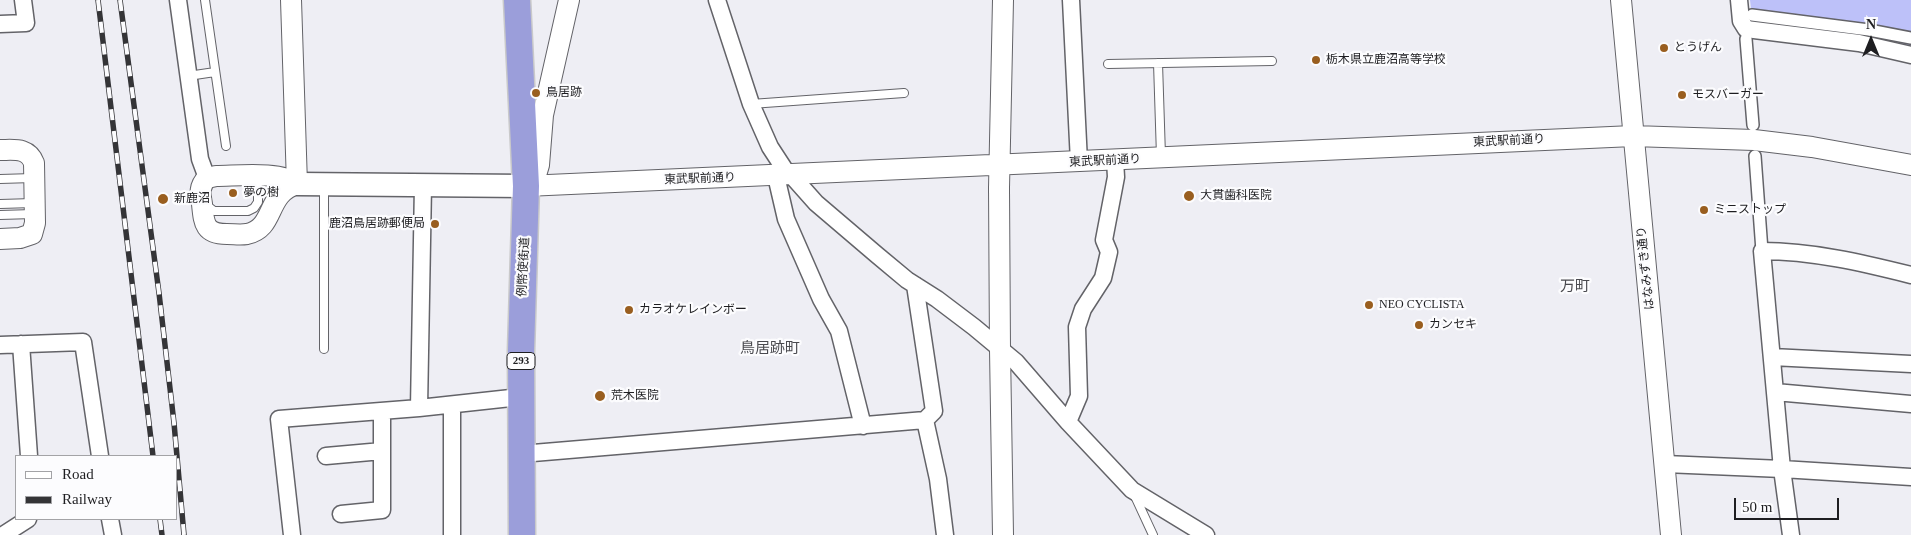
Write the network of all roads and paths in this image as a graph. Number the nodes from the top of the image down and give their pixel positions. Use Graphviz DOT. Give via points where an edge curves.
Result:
graph roads {
  1 [pos="23,0"];
  2 [pos="178,0"];
  3 [pos="204,0"];
  4 [pos="291,0"];
  5 [pos="517,0"];
  6 [pos="569,0"];
  7 [pos="716,0"];
  8 [pos="1003,0"];
  9 [pos="1071,0"];
  10 [pos="1621,0"];
  11 [pos="1739,0"];
  12 [pos="1752,15"];
  13 [pos="0,24"];
  14 [pos="1746,38"];
  15 [pos="1911,38"];
  16 [pos="1911,54"];
  17 [pos="1272,60"];
  18 [pos="1158,63"];
  19 [pos="1108,64"];
  20 [pos="215,72"];
  21 [pos="188,76"];
  22 [pos="904,93"];
  23 [pos="751,104"];
  24 [pos="1753,125"];
  25 [pos="1633,136"];
  26 [pos="226,146"];
  27 [pos="0,150"];
  28 [pos="1756,156"];
  29 [pos="1161,158"];
  30 [pos="1115,160"];
  31 [pos="1079,162"];
  32 [pos="1911,165"];
  33 [pos="999,166"];
  34 [pos="254,176"];
  35 [pos="784,176"];
  36 [pos="34,178"];
  37 [pos="207,178"];
  38 [pos="0,179"];
  39 [pos="297,184"];
  40 [pos="324,184"];
  41 [pos="423,185"];
  42 [pos="526,186"];
  43 [pos="201,199"];
  44 [pos="275,200"];
  45 [pos="0,204"];
  46 [pos="35,208"];
  47 [pos="0,214"];
  48 [pos="0,239"];
  49 [pos="1762,252"];
  50 [pos="1911,275"];
  51 [pos="915,285"];
  52 [pos="21,344"];
  53 [pos="0,345"];
  54 [pos="324,350"];
  55 [pos="1000,350"];
  56 [pos="1772,358"];
  57 [pos="1911,364"];
  58 [pos="1776,392"];
  59 [pos="520,397"];
  60 [pos="1911,404"];
  61 [pos="452,405"];
  62 [pos="419,408"];
  63 [pos="382,411"];
  64 [pos="925,420"];
  65 [pos="1068,422"];
  66 [pos="863,426"];
  67 [pos="382,451"];
  68 [pos="521,454"];
  69 [pos="30,455"];
  70 [pos="100,455"];
  71 [pos="326,456"];
  72 [pos="1665,464"];
  73 [pos="1782,469"];
  74 [pos="1911,477"];
  75 [pos="1132,490"];
  76 [pos="341,514"];
  77 [pos="26,520"];
  78 [pos="110,520"];
  79 [pos="3,535"];
  80 [pos="113,535"];
  81 [pos="292,535"];
  82 [pos="452,535"];
  83 [pos="522,535"];
  84 [pos="945,535"];
  85 [pos="1003,535"];
  86 [pos="1153,535"];
  87 [pos="1206,535"];
  88 [pos="1671,535"];
  89 [pos="1790,535"];
  1 -- 13 [label="street" via="26,23"];
  2 -- 21 [label="street"];
  3 -- 20 [label="lane"];
  4 -- 39 [label="street"];
  5 -- 42 [label="highway, 例幣使街道 / 293"];
  6 -- 42 [label="street" via="543,115 539,165 536,175"];
  7 -- 23 [label="street"];
  8 -- 33 [label="street"];
  9 -- 31 [label="street"];
  10 -- 25 [label="street, はなみずき通り"];
  11 -- 16 [label="street" via="1741,21 1746,29 1860,43"];
  12 -- 15 [label="street"];
  14 -- 24 [label="street"];
  17 -- 18 [label="lane"];
  18 -- 19 [label="lane"];
  18 -- 29 [label="lane"];
  20 -- 21 [label="lane"];
  20 -- 26 [label="lane"];
  21 -- 37 [label="street" via="200,158"];
  22 -- 23 [label="lane"];
  23 -- 35 [label="street" via="772,152 785,170"];
  25 -- 29 [label="street, 東武駅前通り"];
  25 -- 32 [label="street, 東武駅前通り" via="1754,140"];
  25 -- 72 [label="street, はなみずき通り"];
  27 -- 36 [label="street" via="18,150 30,155 34,162"];
  28 -- 49 [label="street"];
  29 -- 30 [label="street, 東武駅前通り"];
  30 -- 31 [label="street, 東武駅前通り"];
  30 -- 65 [label="street" via="1116,177 1104,240 1109,252 1103,278 1077,326 1079,396"];
  31 -- 33 [label="street, 東武駅前通り"];
  33 -- 35 [label="street, 東武駅前通り"];
  33 -- 55 [label="street"];
  34 -- 37 [label="street"];
  34 -- 39 [label="street" via="291,179"];
  34 -- 43 [label="lane" via="258,187 257,204 252,210 214,211"];
  34 -- 44 [label="street" via="270,188"];
  35 -- 42 [label="street, 東武駅前通り"];
  35 -- 51 [label="street"];
  35 -- 66 [label="street" via="786,219 821,299 839,330"];
  36 -- 38 [label="lane"];
  36 -- 46 [label="street"];
  37 -- 43 [label="street" via="200,190"];
  39 -- 40 [label="main road, 東武駅前通り"];
  39 -- 44 [label="street" via="288,187"];
  40 -- 41 [label="main road, 東武駅前通り"];
  40 -- 54 [label="lane"];
  41 -- 42 [label="main road, 東武駅前通り"];
  41 -- 62 [label="street"];
  42 -- 59 [label="highway, 例幣使街道 / 293"];
  43 -- 44 [label="street" via="206,226 218,234 242,234 261,228"];
  45 -- 46 [label="lane"];
  46 -- 47 [label="lane"];
  46 -- 48 [label="street" via="32,234"];
  49 -- 50 [label="street" via="1783,251 1829,258"];
  49 -- 56 [label="street"];
  51 -- 55 [label="street"];
  51 -- 64 [label="street" via="934,411"];
  52 -- 53 [label="street"];
  52 -- 69 [label="street"];
  52 -- 70 [label="street" via="83,342"];
  55 -- 65 [label="street" via="1016,362"];
  55 -- 85 [label="street"];
  56 -- 57 [label="street"];
  56 -- 58 [label="street"];
  58 -- 60 [label="street"];
  58 -- 73 [label="street"];
  59 -- 61 [label="street"];
  59 -- 68 [label="highway, 例幣使街道 / 293"];
  61 -- 62 [label="street"];
  61 -- 82 [label="street"];
  62 -- 63 [label="street"];
  63 -- 67 [label="street"];
  63 -- 81 [label="street" via="279,419"];
  64 -- 66 [label="street"];
  64 -- 84 [label="street" via="938,479"];
  65 -- 75 [label="street"];
  66 -- 68 [label="street"];
  67 -- 71 [label="street"];
  67 -- 76 [label="street" via="382,510"];
  68 -- 83 [label="highway, 例幣使街道 / 293"];
  72 -- 73 [label="street"];
  72 -- 88 [label="street, はなみずき通り"];
  73 -- 74 [label="street"];
  73 -- 89 [label="street"];
  75 -- 86 [label="lane"];
  75 -- 87 [label="street"];
  77 -- 79 [label="street"];
  78 -- 80 [label="street"];
}
